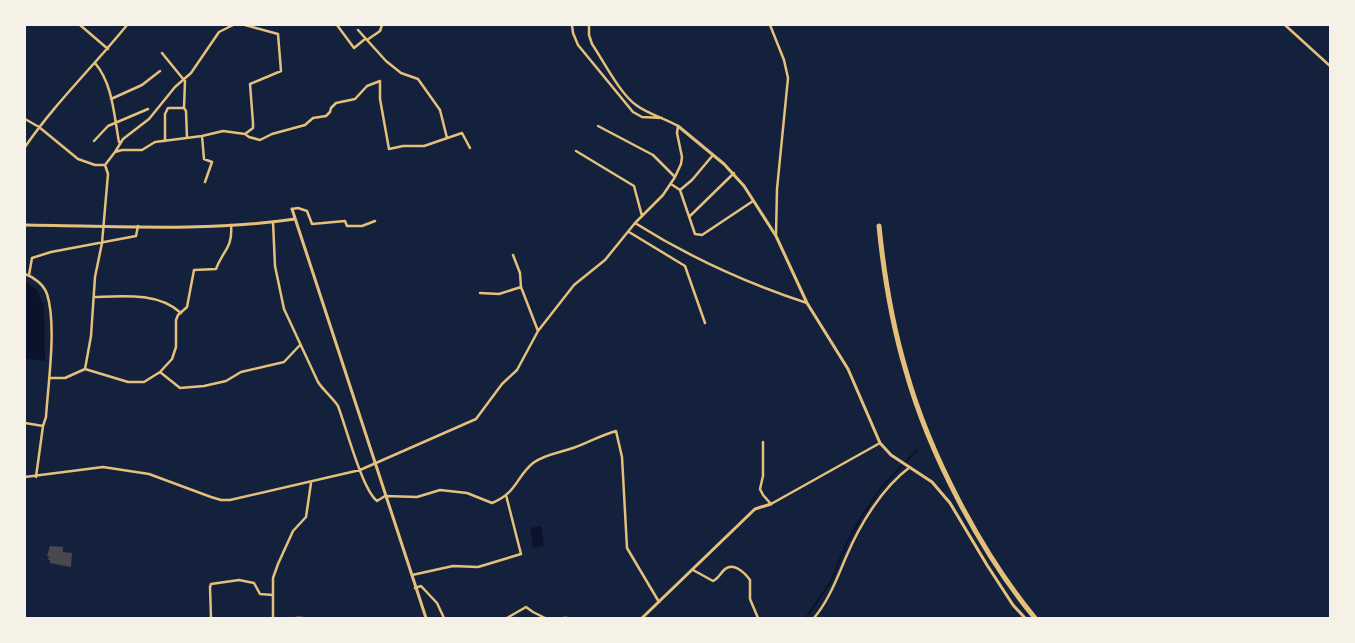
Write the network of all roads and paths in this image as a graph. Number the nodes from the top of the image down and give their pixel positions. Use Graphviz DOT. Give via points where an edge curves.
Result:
graph roads {
  1 [pos="80,25"];
  2 [pos="127,25"];
  3 [pos="233,25"];
  4 [pos="245,25"];
  5 [pos="337,25"];
  6 [pos="382,25"];
  7 [pos="572,25"];
  8 [pos="589,25"];
  9 [pos="770,25"];
  10 [pos="1285,25"];
  11 [pos="358,30"];
  12 [pos="366,39"];
  13 [pos="108,49"];
  14 [pos="162,53"];
  15 [pos="96,63"];
  16 [pos="1330,66"];
  17 [pos="160,71"];
  18 [pos="184,80"];
  19 [pos="111,99"];
  20 [pos="184,108"];
  21 [pos="148,109"];
  22 [pos="664,118"];
  23 [pos="25,119"];
  24 [pos="116,123"];
  25 [pos="598,126"];
  26 [pos="678,126"];
  27 [pos="39,127"];
  28 [pos="244,134"];
  29 [pos="202,136"];
  30 [pos="187,138"];
  31 [pos="447,138"];
  32 [pos="165,140"];
  33 [pos="94,141"];
  34 [pos="120,144"];
  35 [pos="25,147"];
  36 [pos="470,148"];
  37 [pos="576,151"];
  38 [pos="115,152"];
  39 [pos="713,154"];
  40 [pos="104,165"];
  41 [pos="734,173"];
  42 [pos="675,177"];
  43 [pos="205,182"];
  44 [pos="671,184"];
  45 [pos="680,190"];
  46 [pos="754,200"];
  47 [pos="292,209"];
  48 [pos="642,216"];
  49 [pos="690,216"];
  50 [pos="295,219"];
  51 [pos="375,221"];
  52 [pos="273,222"];
  53 [pos="635,223"];
  54 [pos="25,225"];
  55 [pos="104,226"];
  56 [pos="138,226"];
  57 [pos="230,226"];
  58 [pos="879,226"];
  59 [pos="629,232"];
  60 [pos="776,236"];
  61 [pos="102,243"];
  62 [pos="513,255"];
  63 [pos="25,274"];
  64 [pos="30,275"];
  65 [pos="521,287"];
  66 [pos="480,293"];
  67 [pos="94,297"];
  68 [pos="807,303"];
  69 [pos="181,313"];
  70 [pos="705,323"];
  71 [pos="538,331"];
  72 [pos="300,345"];
  73 [pos="85,370"];
  74 [pos="160,372"];
  75 [pos="49,378"];
  76 [pos="25,423"];
  77 [pos="43,426"];
  78 [pos="763,442"];
  79 [pos="880,442"];
  80 [pos="375,464"];
  81 [pos="909,466"];
  82 [pos="360,470"];
  83 [pos="36,477"];
  84 [pos="25,478"];
  85 [pos="311,483"];
  86 [pos="506,495"];
  87 [pos="385,496"];
  88 [pos="771,504"];
  89 [pos="693,570"];
  90 [pos="411,575"];
  91 [pos="415,588"];
  92 [pos="273,595"];
  93 [pos="659,602"];
  94 [pos="211,618"];
  95 [pos="273,618"];
  96 [pos="296,618"];
  97 [pos="302,618"];
  98 [pos="426,618"];
  99 [pos="444,618"];
  100 [pos="507,618"];
  101 [pos="545,618"];
  102 [pos="642,618"];
  103 [pos="758,618"];
  104 [pos="814,618"];
  105 [pos="1025,618"];
  106 [pos="1035,618"];
  1 -- 13 [label="street"];
  2 -- 13 [label="street"];
  3 -- 18 [label="street" via="219,32"];
  4 -- 28 [label="street" via="278,34 281,71 250,84 253,128"];
  5 -- 12 [label="street" via="354,48"];
  6 -- 12 [label="street" via="380,31"];
  7 -- 22 [label="street" via="578,45 633,112 642,117"];
  8 -- 22 [label="street" via="592,44 628,98 640,108"];
  9 -- 60 [label="street" via="788,78 777,189"];
  10 -- 16 [label="street"];
  11 -- 12 [label="street"];
  12 -- 31 [label="street" via="401,73 418,79 440,110"];
  13 -- 15 [label="street"];
  14 -- 18 [label="street"];
  15 -- 19 [label="street" via="103,72"];
  15 -- 27 [label="street"];
  17 -- 19 [label="street" via="142,85"];
  18 -- 20 [label="street"];
  18 -- 34 [label="street" via="149,119"];
  19 -- 24 [label="street"];
  20 -- 30 [label="street"];
  20 -- 32 [label="street" via="168,108"];
  21 -- 24 [label="street"];
  22 -- 26 [label="street"];
  23 -- 27 [label="street"];
  24 -- 33 [label="street" via="108,126"];
  24 -- 34 [label="street"];
  25 -- 42 [label="street" via="653,155"];
  26 -- 39 [label="street"];
  26 -- 42 [label="street" via="682,164"];
  27 -- 35 [label="street"];
  27 -- 40 [label="street" via="78,159"];
  28 -- 29 [label="street" via="223,131"];
  28 -- 31 [label="street" via="260,140 305,125 313,118 326,116 336,103 355,99 367,86 380,81 389,150 424,146"];
  29 -- 30 [label="street"];
  29 -- 43 [label="street" via="204,159 212,162"];
  30 -- 32 [label="street"];
  31 -- 36 [label="street" via="462,133"];
  32 -- 38 [label="street" via="142,150"];
  34 -- 38 [label="street"];
  37 -- 48 [label="street" via="634,186"];
  38 -- 40 [label="street"];
  39 -- 41 [label="street"];
  39 -- 45 [label="street"];
  40 -- 55 [label="street" via="108,174"];
  41 -- 46 [label="street"];
  41 -- 49 [label="street"];
  42 -- 44 [label="street"];
  44 -- 45 [label="street"];
  44 -- 48 [label="street"];
  45 -- 49 [label="street"];
  46 -- 49 [label="street" via="702,235 695,234"];
  46 -- 60 [label="street"];
  47 -- 50 [label="street"];
  47 -- 51 [label="street" via="307,211 312,224 345,221 347,226 362,226"];
  48 -- 53 [label="street"];
  50 -- 52 [label="street"];
  50 -- 80 [label="street"];
  52 -- 57 [label="street"];
  52 -- 72 [label="street" via="275,266 284,309"];
  53 -- 59 [label="street"];
  53 -- 68 [label="street" via="703,262"];
  54 -- 55 [label="street"];
  55 -- 56 [label="street"];
  55 -- 61 [label="street"];
  56 -- 57 [label="street"];
  56 -- 61 [label="street" via="136,236"];
  57 -- 69 [label="street" via="231,241 216,269 194,270 187,307"];
  58 -- 106 [label="highway" via="896,331 906,373 925,425 964,510 1006,579"];
  59 -- 70 [label="street" via="685,266"];
  59 -- 71 [label="street" via="605,260 574,285"];
  60 -- 68 [label="street"];
  61 -- 64 [label="street" via="32,258"];
  61 -- 67 [label="street"];
  62 -- 65 [label="street"];
  63 -- 64 [label="street"];
  64 -- 75 [label="street" via="47,293 51,336"];
  65 -- 66 [label="street" via="500,294"];
  65 -- 71 [label="street"];
  67 -- 69 [label="street" via="148,298 172,305"];
  67 -- 73 [label="street" via="90,350"];
  68 -- 79 [label="street" via="848,369"];
  69 -- 74 [label="street" via="176,320 176,347 172,359"];
  71 -- 80 [label="street" via="517,370 502,384 476,419"];
  72 -- 74 [label="street" via="284,362 241,372 226,381 204,386 180,388"];
  72 -- 82 [label="street" via="318,382 336,404"];
  73 -- 74 [label="street" via="128,382 144,382"];
  73 -- 75 [label="street" via="65,378"];
  75 -- 77 [label="street"];
  76 -- 77 [label="street"];
  77 -- 83 [label="street"];
  78 -- 88 [label="street" via="760,489"];
  79 -- 81 [label="street" via="891,456"];
  79 -- 88 [label="street"];
  80 -- 82 [label="street"];
  80 -- 87 [label="street"];
  81 -- 104 [label="street" via="897,476 866,518 827,600"];
  81 -- 105 [label="street" via="932,482 950,503 987,565"];
  82 -- 85 [label="street"];
  82 -- 87 [label="street" via="372,497 377,500"];
  83 -- 84 [label="street"];
  83 -- 85 [label="street" via="103,467 149,474 221,500"];
  85 -- 92 [label="street" via="306,517 293,531 278,564 273,578"];
  86 -- 87 [label="street" via="492,503 467,493 440,490 418,497"];
  86 -- 90 [label="street" via="520,555 478,567 453,566"];
  86 -- 93 [label="street" via="525,471 540,459 616,431 622,457 627,548"];
  87 -- 90 [label="street"];
  88 -- 89 [label="street" via="755,509"];
  89 -- 93 [label="street"];
  89 -- 103 [label="street" via="713,581 725,568 735,567 750,580 750,599"];
  90 -- 91 [label="street"];
  91 -- 98 [label="street"];
  91 -- 99 [label="street" via="421,586 432,597"];
  92 -- 94 [label="street" via="260,594 254,583 241,580 211,584"];
  92 -- 95 [label="street"];
  93 -- 102 [label="street"];
  96 -- 97 [label="street"];
  100 -- 101 [label="street" via="526,607"];
}
